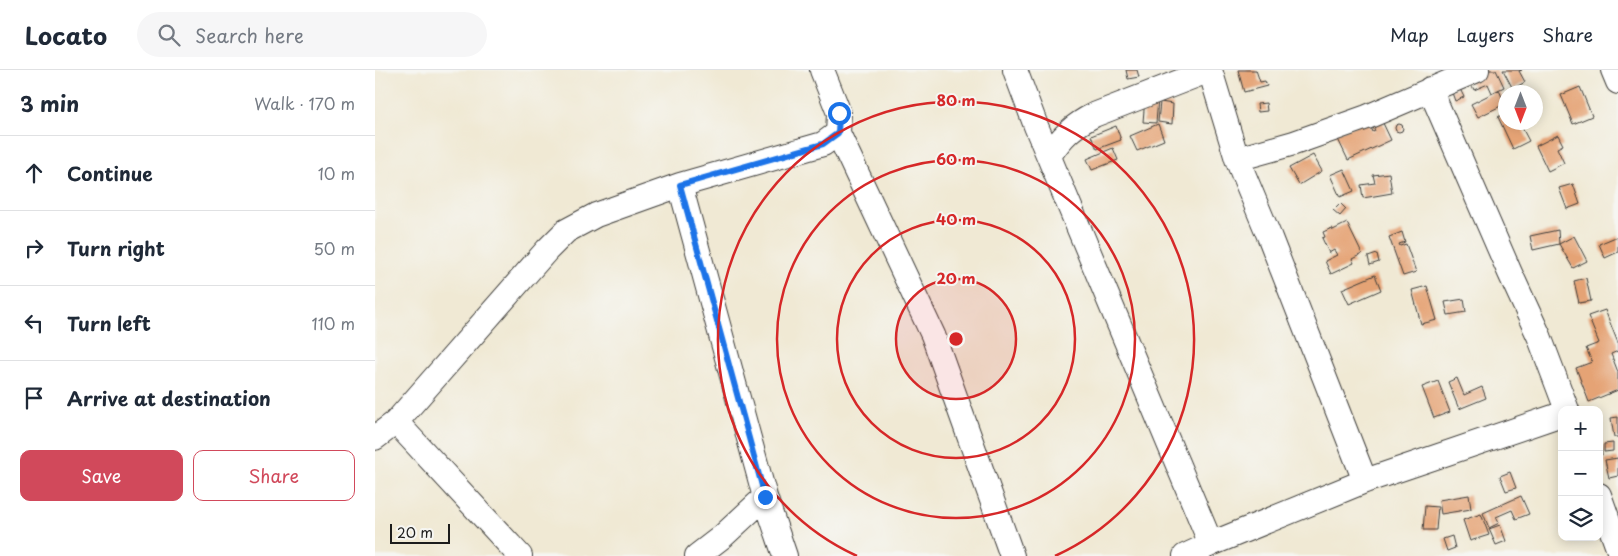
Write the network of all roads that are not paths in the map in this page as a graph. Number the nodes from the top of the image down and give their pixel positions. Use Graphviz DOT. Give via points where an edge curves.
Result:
graph roads {
  1 [pos="823,70"];
  2 [pos="1015,70"];
  3 [pos="1477,70"];
  4 [pos="1613,70"];
  5 [pos="1618,82"];
  6 [pos="1430,90"];
  7 [pos="838,133"];
  8 [pos="1049,156"];
  9 [pos="1237,159"];
  10 [pos="680,185"];
  11 [pos="1565,406"];
  12 [pos="1558,415"];
  13 [pos="396,422"];
  14 [pos="375,438"];
  15 [pos="1365,480"];
  16 [pos="1599,496"];
  17 [pos="765,497"];
  18 [pos="1211,544"];
  19 [pos="1618,548"];
  20 [pos="521,556"];
  21 [pos="697,556"];
  22 [pos="785,556"];
  23 [pos="1012,556"];
  24 [pos="1185,556"];
  1 -- 7 [label="street" via="839,113"];
  2 -- 8 [label="street"];
  3 -- 6 [label="street"];
  4 -- 5 [label="street"];
  6 -- 9 [label="street" via="1294,144"];
  6 -- 11 [label="street" via="1539,336"];
  7 -- 10 [label="street" via="823,144"];
  7 -- 23 [label="street" via="933,335"];
  8 -- 9 [label="street" via="1077,123 1210,70"];
  8 -- 18 [label="street"];
  9 -- 15 [label="street"];
  10 -- 13 [label="street" via="596,215 565,231"];
  10 -- 17 [label="street"];
  12 -- 15 [label="street"];
  13 -- 14 [label="street"];
  13 -- 20 [label="street"];
  15 -- 18 [label="street"];
  16 -- 19 [label="street"];
  17 -- 21 [label="street"];
  17 -- 22 [label="street"];
  18 -- 24 [label="street"];
}
